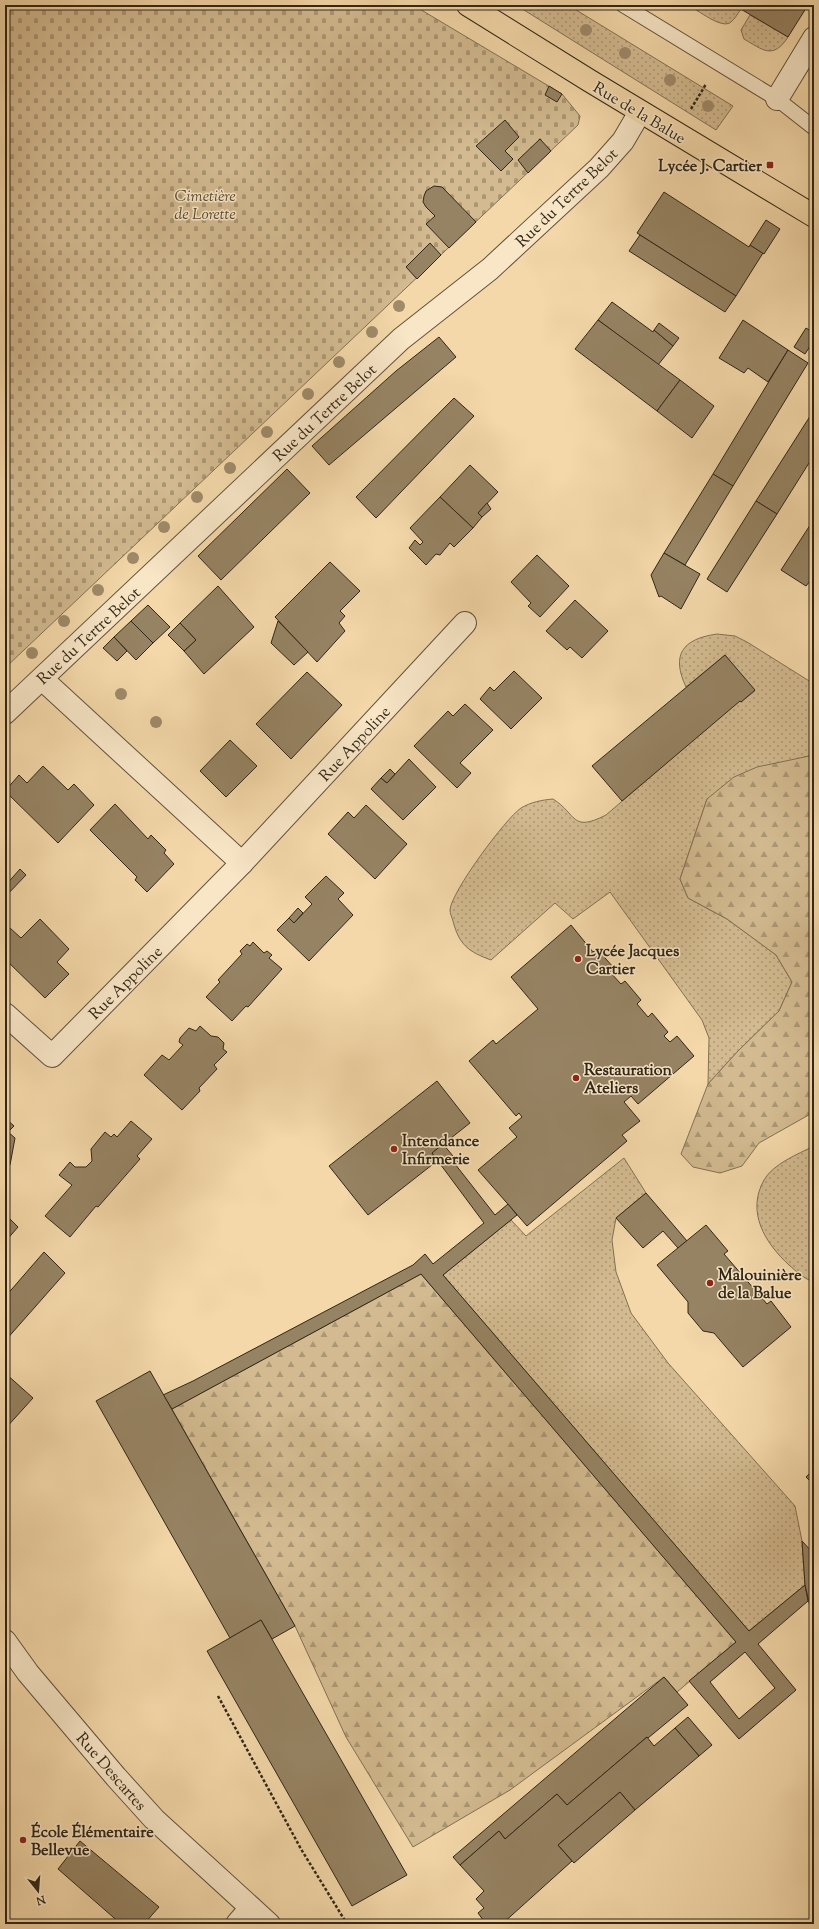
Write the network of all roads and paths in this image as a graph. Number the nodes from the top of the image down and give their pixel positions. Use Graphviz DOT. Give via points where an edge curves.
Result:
graph roads {
  1 [pos="468,5"];
  2 [pos="623,5"];
  3 [pos="814,38"];
  4 [pos="719,64"];
  5 [pos="777,99"];
  6 [pos="640,112"];
  7 [pos="814,128"];
  8 [pos="675,133"];
  9 [pos="814,216"];
  10 [pos="465,623"];
  11 [pos="42,679"];
  12 [pos="5,713"];
  13 [pos="242,863"];
  14 [pos="5,1014"];
  15 [pos="5,1642"];
  16 [pos="218,1696"];
  17 [pos="251,1908"];
  18 [pos="236,1924"];
  19 [pos="269,1924"];
  20 [pos="347,1924"];
  1 -- 6 [label="main road, Rue de la Balue"];
  2 -- 4 [label="lane"];
  3 -- 5 [label="street"];
  4 -- 5 [label="lane"];
  4 -- 8 [label="path"];
  5 -- 7 [label="lane"];
  6 -- 8 [label="main road, Rue de la Balue"];
  6 -- 11 [label="street, Rue du Tertre Belot" via="624,141 600,168 490,269 401,339"];
  8 -- 9 [label="main road, Rue de la Balue"];
  10 -- 13 [label="street, Rue Appoline"];
  11 -- 12 [label="street, Rue du Tertre Belot"];
  11 -- 13 [label="street"];
  13 -- 14 [label="street, Rue Appoline" via="52,1056"];
  15 -- 17 [label="street, Rue Descartes" via="28,1673 154,1819"];
  16 -- 20 [label="path" via="301,1848"];
  17 -- 18 [label="street"];
  17 -- 19 [label="street, Rue Descartes"];
}
